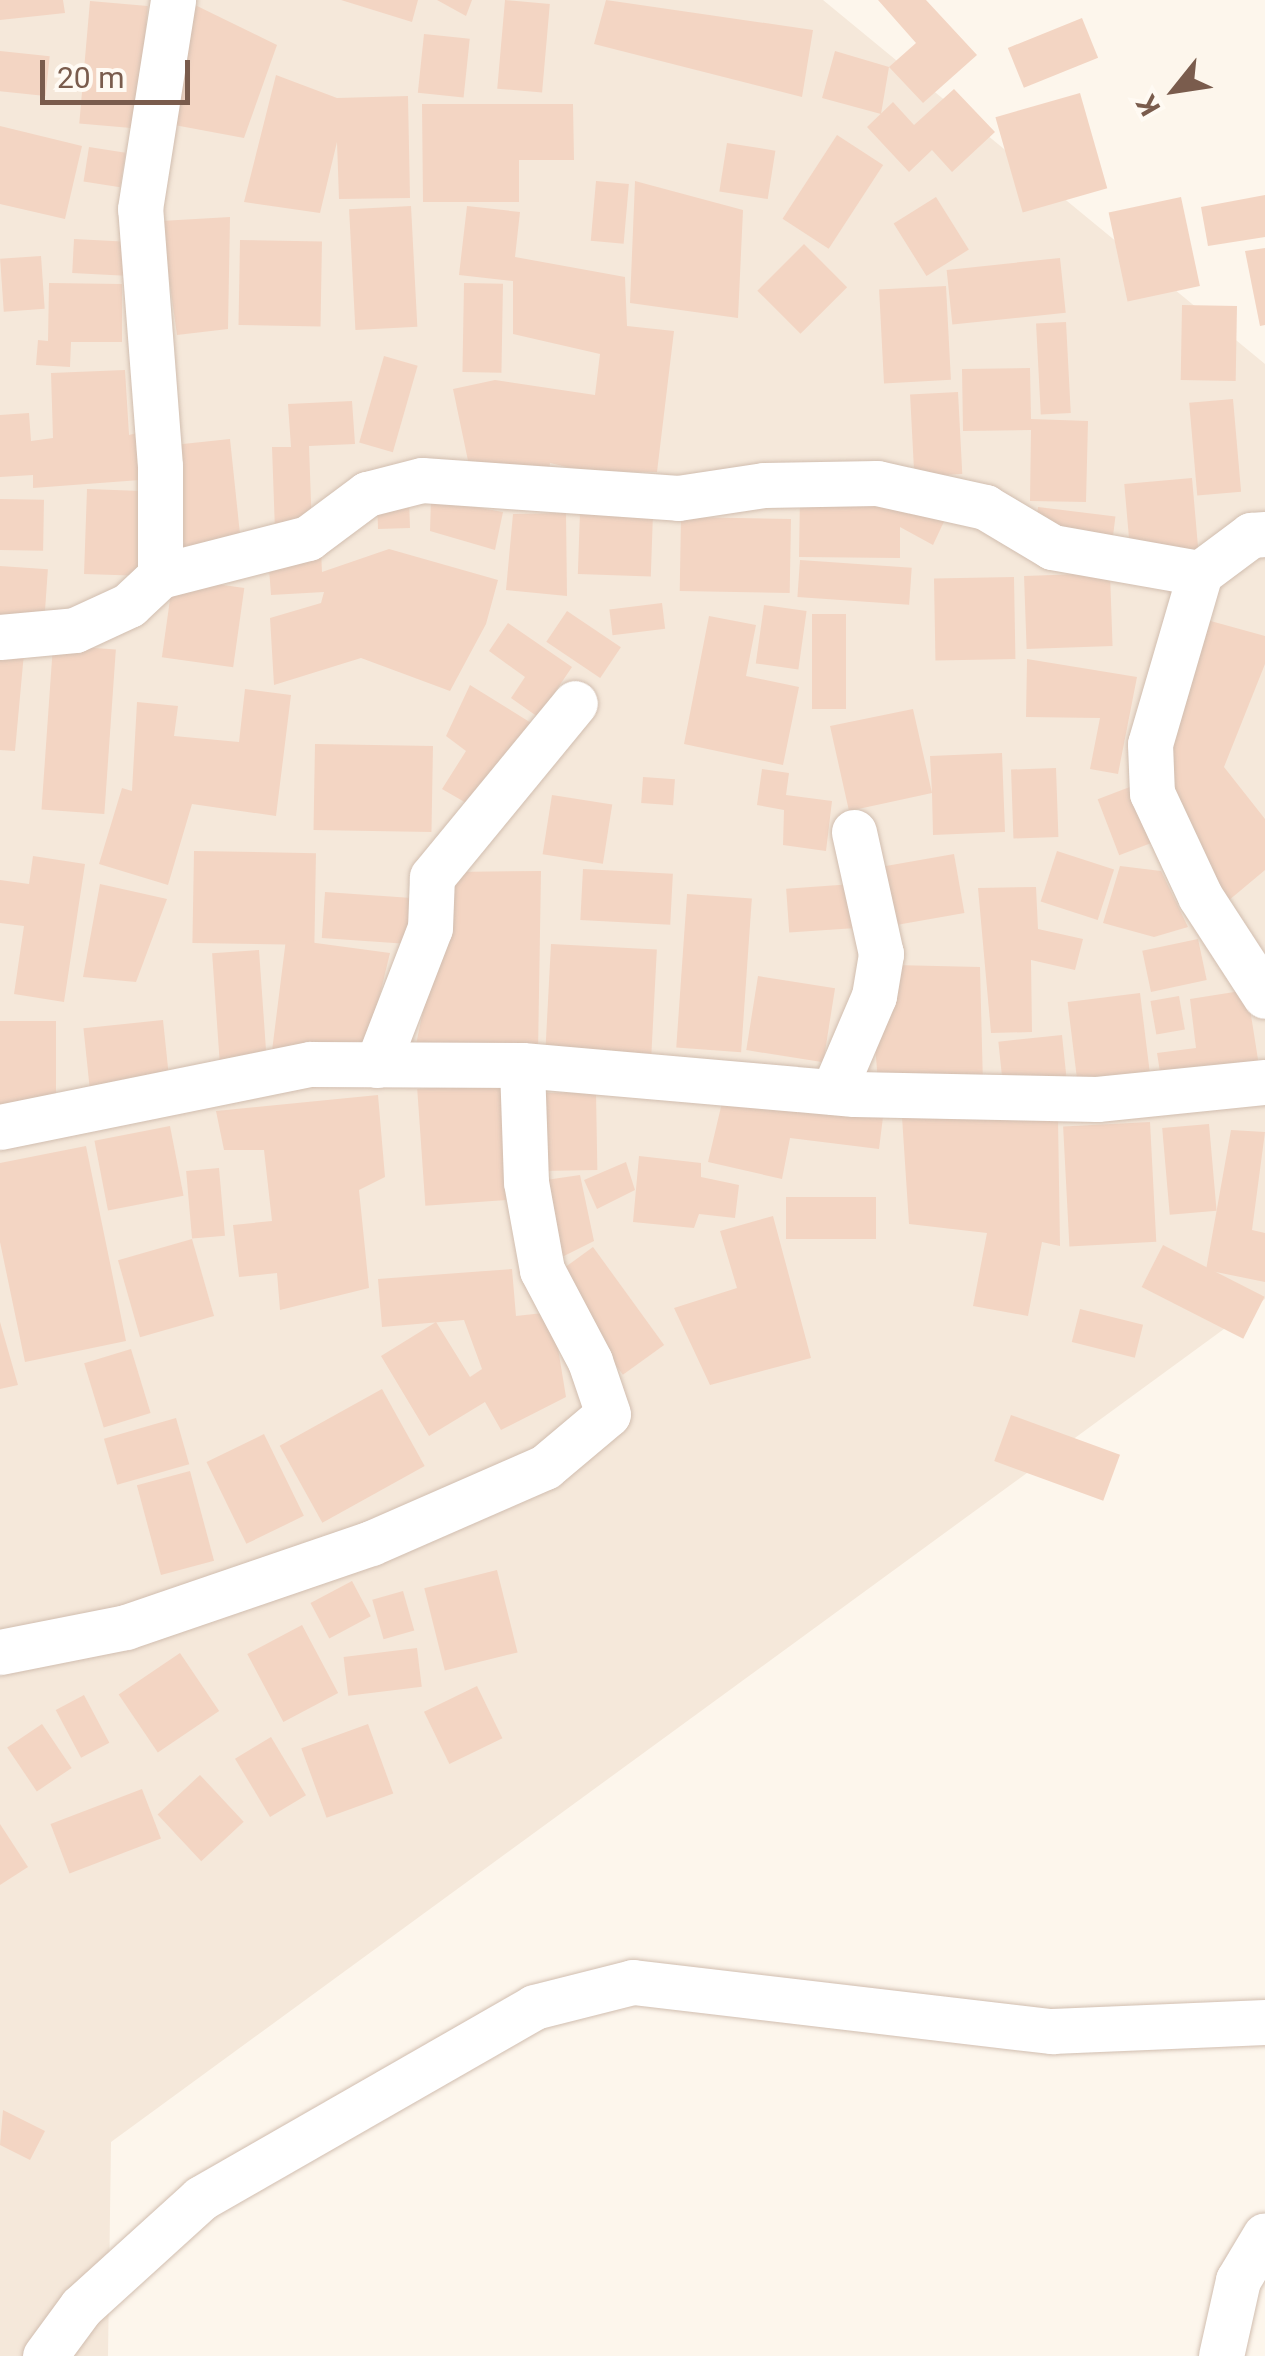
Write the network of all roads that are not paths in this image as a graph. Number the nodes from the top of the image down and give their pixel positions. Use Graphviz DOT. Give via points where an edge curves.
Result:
graph roads {
  1 [pos="173,0"];
  2 [pos="1265,534"];
  3 [pos="1200,573"];
  4 [pos="160,576"];
  5 [pos="0,636"];
  6 [pos="575,703"];
  7 [pos="854,832"];
  8 [pos="1265,996"];
  9 [pos="377,1064"];
  10 [pos="522,1065"];
  11 [pos="1265,1082"];
  12 [pos="833,1092"];
  13 [pos="0,1127"];
  14 [pos="0,1652"];
  15 [pos="1265,2022"];
  16 [pos="1265,2235"];
  17 [pos="45,2356"];
  18 [pos="1221,2356"];
  1 -- 4 [label="street" via="140,209 160,466"];
  2 -- 3 [label="street" via="1251,535"];
  3 -- 4 [label="street" via="1052,547 985,507 878,483 764,485 678,498 422,480 367,494 308,538"];
  3 -- 8 [label="street" via="1150,744 1152,793 1200,896"];
  4 -- 5 [label="street" via="129,605 75,630"];
  6 -- 9 [label="street" via="432,877 430,928"];
  7 -- 12 [label="street" via="881,954 874,996"];
  9 -- 10 [label="street"];
  9 -- 13 [label="street" via="310,1064"];
  10 -- 12 [label="street"];
  10 -- 14 [label="street" via="526,1182 542,1270 590,1362 608,1414 545,1467 371,1543 126,1627"];
  11 -- 12 [label="street" via="1097,1099"];
  15 -- 17 [label="street" via="1052,2031 632,1982 534,2006 201,2198 81,2307"];
  16 -- 18 [label="street" via="1238,2280"];
}
